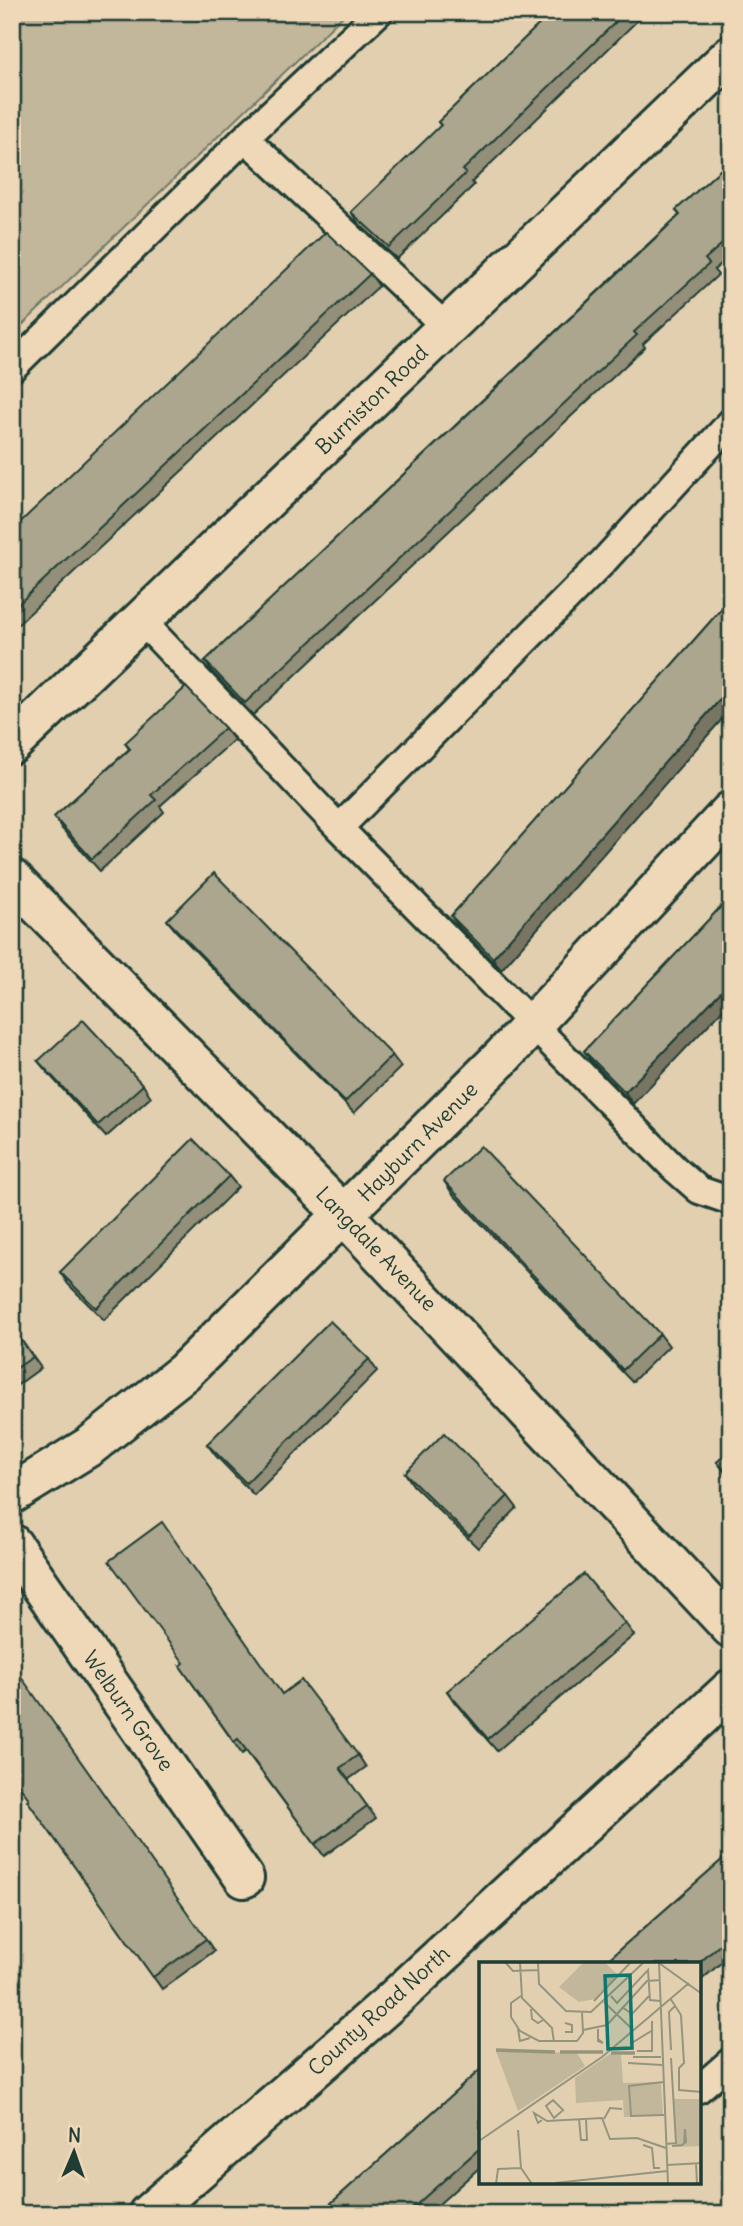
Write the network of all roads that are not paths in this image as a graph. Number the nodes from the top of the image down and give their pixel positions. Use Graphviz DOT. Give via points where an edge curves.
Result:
graph roads {
  1 [pos="379,12"];
  2 [pos="731,55"];
  3 [pos="246,138"];
  4 [pos="447,328"];
  5 [pos="12,368"];
  6 [pos="731,422"];
  7 [pos="141,620"];
  8 [pos="12,744"];
  9 [pos="731,811"];
  10 [pos="339,828"];
  11 [pos="12,879"];
  12 [pos="532,1025"];
  13 [pos="731,1201"];
  14 [pos="344,1215"];
  15 [pos="12,1494"];
  16 [pos="12,1544"];
  17 [pos="731,1628"];
  18 [pos="731,1689"];
  19 [pos="244,1878"];
  20 [pos="731,2061"];
  21 [pos="701,2087"];
  22 [pos="148,2214"];
  1 -- 3 [label="lane"];
  2 -- 4 [label="street, Burniston Road"];
  3 -- 4 [label="lane"];
  3 -- 5 [label="lane"];
  4 -- 7 [label="street, Burniston Road"];
  6 -- 10 [label="lane" via="602,563"];
  7 -- 8 [label="street, Burniston Road"];
  7 -- 10 [label="lane"];
  9 -- 12 [label="street, Hayburn Avenue"];
  10 -- 12 [label="lane"];
  11 -- 14 [label="street, Langdale Avenue"];
  12 -- 13 [label="lane" via="675,1169 699,1190"];
  12 -- 14 [label="street, Hayburn Avenue"];
  14 -- 15 [label="street, Hayburn Avenue" via="184,1372 90,1446"];
  14 -- 17 [label="street, Langdale Avenue"];
  16 -- 19 [label="street, Welburn Grove"];
  18 -- 22 [label="street, County Road North" via="393,2000"];
  20 -- 21 [label="lane"];
}
